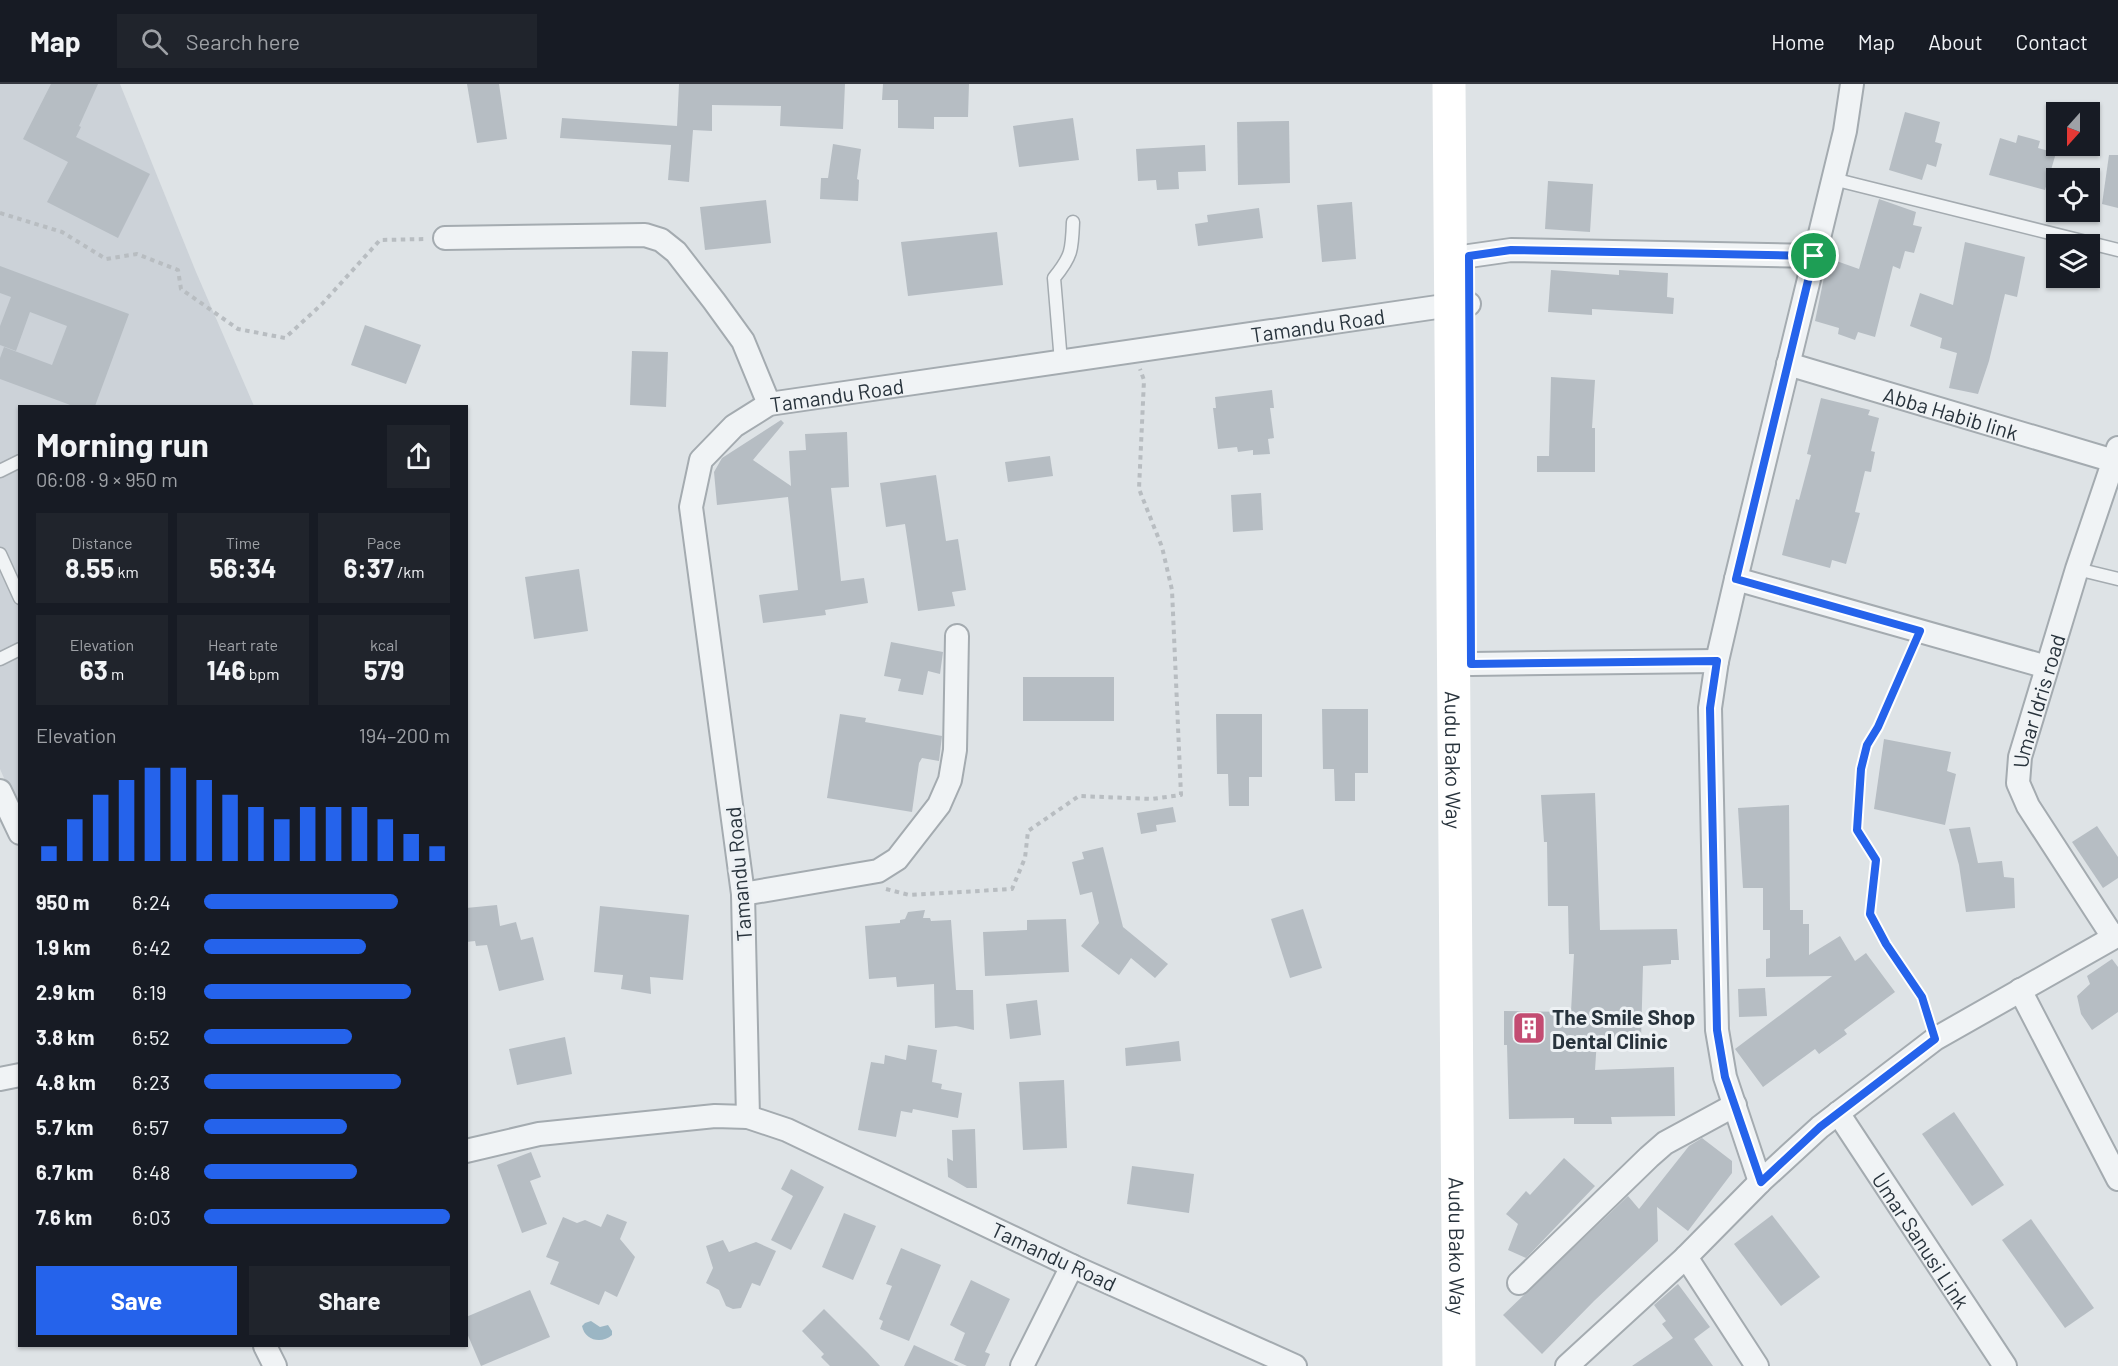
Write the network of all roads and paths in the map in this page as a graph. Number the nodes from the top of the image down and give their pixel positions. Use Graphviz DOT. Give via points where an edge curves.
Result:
graph roads {
  1 [pos="1449,84"];
  2 [pos="1470,84"];
  3 [pos="1852,84"];
  4 [pos="1833,179"];
  5 [pos="0,213"];
  6 [pos="1073,222"];
  7 [pos="445,238"];
  8 [pos="2118,250"];
  9 [pos="1469,256"];
  10 [pos="1814,256"];
  11 [pos="1460,304"];
  12 [pos="1133,351"];
  13 [pos="1060,362"];
  14 [pos="1788,364"];
  15 [pos="769,404"];
  16 [pos="2116,455"];
  17 [pos="18,462"];
  18 [pos="0,471"];
  19 [pos="0,554"];
  20 [pos="2077,569"];
  21 [pos="1736,579"];
  22 [pos="2118,579"];
  23 [pos="18,594"];
  24 [pos="1920,631"];
  25 [pos="957,636"];
  26 [pos="18,650"];
  27 [pos="0,659"];
  28 [pos="1717,661"];
  29 [pos="1471,664"];
  30 [pos="2047,667"];
  31 [pos="0,791"];
  32 [pos="18,829"];
  33 [pos="877,888"];
  34 [pos="743,894"];
  35 [pos="2116,936"];
  36 [pos="2020,990"];
  37 [pos="1935,1039"];
  38 [pos="18,1076"];
  39 [pos="0,1079"];
  40 [pos="1735,1105"];
  41 [pos="1838,1113"];
  42 [pos="748,1116"];
  43 [pos="468,1151"];
  44 [pos="2118,1179"];
  45 [pos="1761,1182"];
  46 [pos="1686,1257"];
  47 [pos="1072,1266"];
  48 [pos="1519,1283"];
  49 [pos="266,1347"];
  50 [pos="275,1366"];
  51 [pos="1022,1366"];
  52 [pos="1295,1366"];
  53 [pos="1458,1366"];
  54 [pos="1475,1366"];
  55 [pos="1567,1366"];
  56 [pos="1757,1366"];
  57 [pos="2005,1366"];
  1 -- 11 [label="main road, Audu Bako Way"];
  2 -- 9 [label="main road, Audu Bako Way"];
  3 -- 4 [label="street"];
  4 -- 8 [label="lane"];
  4 -- 10 [label="street"];
  5 -- 7 [label="path" via="62,232 106,259 137,254 178,270 181,289 238,329 285,338 380,240"];
  6 -- 13 [label="lane" via="1072,249 1054,278"];
  7 -- 15 [label="street" via="645,235 661,240 676,252 743,341"];
  9 -- 10 [label="street" via="1511,250"];
  9 -- 11 [label="main road, Audu Bako Way"];
  10 -- 14 [label="street"];
  11 -- 12 [label="street, Tamandu Road"];
  11 -- 29 [label="main road, Audu Bako Way"];
  11 -- 53 [label="main road, Audu Bako Way"];
  12 -- 13 [label="street, Tamandu Road"];
  12 -- 33 [label="path" via="1144,380 1139,489 1162,547 1172,591 1181,795 1152,799 1079,796 1028,831 1025,858 1012,889 909,895"];
  13 -- 15 [label="street, Tamandu Road"];
  14 -- 16 [label="street, Abba Habib link"];
  14 -- 21 [label="street"];
  15 -- 34 [label="street, Tamandu Road" via="734,426 700,460 691,507"];
  16 -- 20 [label="street, Umar Idris road"];
  17 -- 18 [label="lane"];
  19 -- 23 [label="lane"];
  20 -- 22 [label="lane"];
  20 -- 30 [label="street, Umar Idris road"];
  21 -- 24 [label="street"];
  21 -- 28 [label="street"];
  24 -- 30 [label="street"];
  24 -- 37 [label="path" via="1867,745 1861,769 1857,830 1876,860 1870,914 1922,997"];
  25 -- 34 [label="street" via="955,750 950,780 939,805 897,859 878,871"];
  26 -- 27 [label="lane"];
  28 -- 29 [label="street"];
  28 -- 40 [label="street" via="1710,708 1717,1030 1725,1077"];
  29 -- 54 [label="main road, Audu Bako Way"];
  30 -- 35 [label="street, Umar Idris road" via="2020,757 2018,783 2028,806"];
  31 -- 32 [label="street"];
  34 -- 42 [label="street, Tamandu Road"];
  35 -- 36 [label="street"];
  36 -- 37 [label="street"];
  36 -- 44 [label="street"];
  37 -- 41 [label="street"];
  38 -- 39 [label="street"];
  40 -- 45 [label="street"];
  40 -- 48 [label="street" via="1665,1143"];
  41 -- 45 [label="street"];
  41 -- 57 [label="street, Umar Sanusi Link"];
  42 -- 43 [label="street, Tamandu Road" via="539,1134"];
  42 -- 47 [label="street, Tamandu Road" via="787,1130"];
  45 -- 46 [label="street"];
  46 -- 55 [label="street"];
  46 -- 56 [label="street"];
  47 -- 51 [label="street"];
  47 -- 52 [label="street, Tamandu Road"];
  49 -- 50 [label="street"];
}
